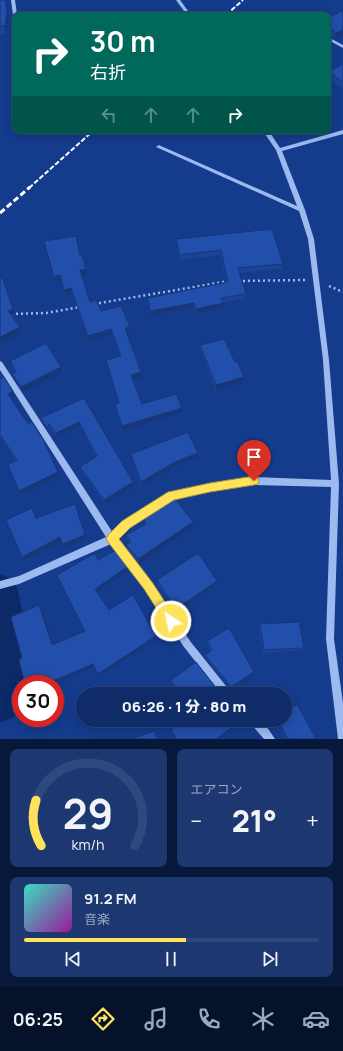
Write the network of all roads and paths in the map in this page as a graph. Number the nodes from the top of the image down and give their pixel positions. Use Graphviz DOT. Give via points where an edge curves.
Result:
graph roads {
  1 [pos="13,0"];
  2 [pos="176,0"];
  3 [pos="15,12"];
  4 [pos="186,12"];
  5 [pos="331,40"];
  6 [pos="343,48"];
  7 [pos="343,132"];
  8 [pos="268,134"];
  9 [pos="159,147"];
  10 [pos="278,150"];
  11 [pos="302,210"];
  12 [pos="316,280"];
  13 [pos="89,305"];
  14 [pos="82,306"];
  15 [pos="8,314"];
  16 [pos="0,364"];
  17 [pos="335,484"];
  18 [pos="112,539"];
  19 [pos="0,585"];
  20 [pos="221,687"];
  21 [pos="260,727"];
  22 [pos="270,739"];
  23 [pos="343,739"];
  1 -- 3 [label="street"];
  2 -- 4 [label="street"];
  5 -- 6 [label="street"];
  7 -- 10 [label="street"];
  8 -- 10 [label="street"];
  9 -- 11 [label="street"];
  10 -- 11 [label="street"];
  11 -- 12 [label="street" via="311,239"];
  12 -- 13 [label="path" via="223,281"];
  12 -- 17 [label="street" via="326,360"];
  14 -- 15 [label="path" via="46,313"];
  16 -- 18 [label="street"];
  17 -- 18 [label="street" via="254,481 210,487 172,496 126,525"];
  17 -- 23 [label="street" via="330,639"];
  18 -- 19 [label="street" via="19,580"];
  18 -- 20 [label="street" via="187,644"];
  21 -- 22 [label="street"];
}
